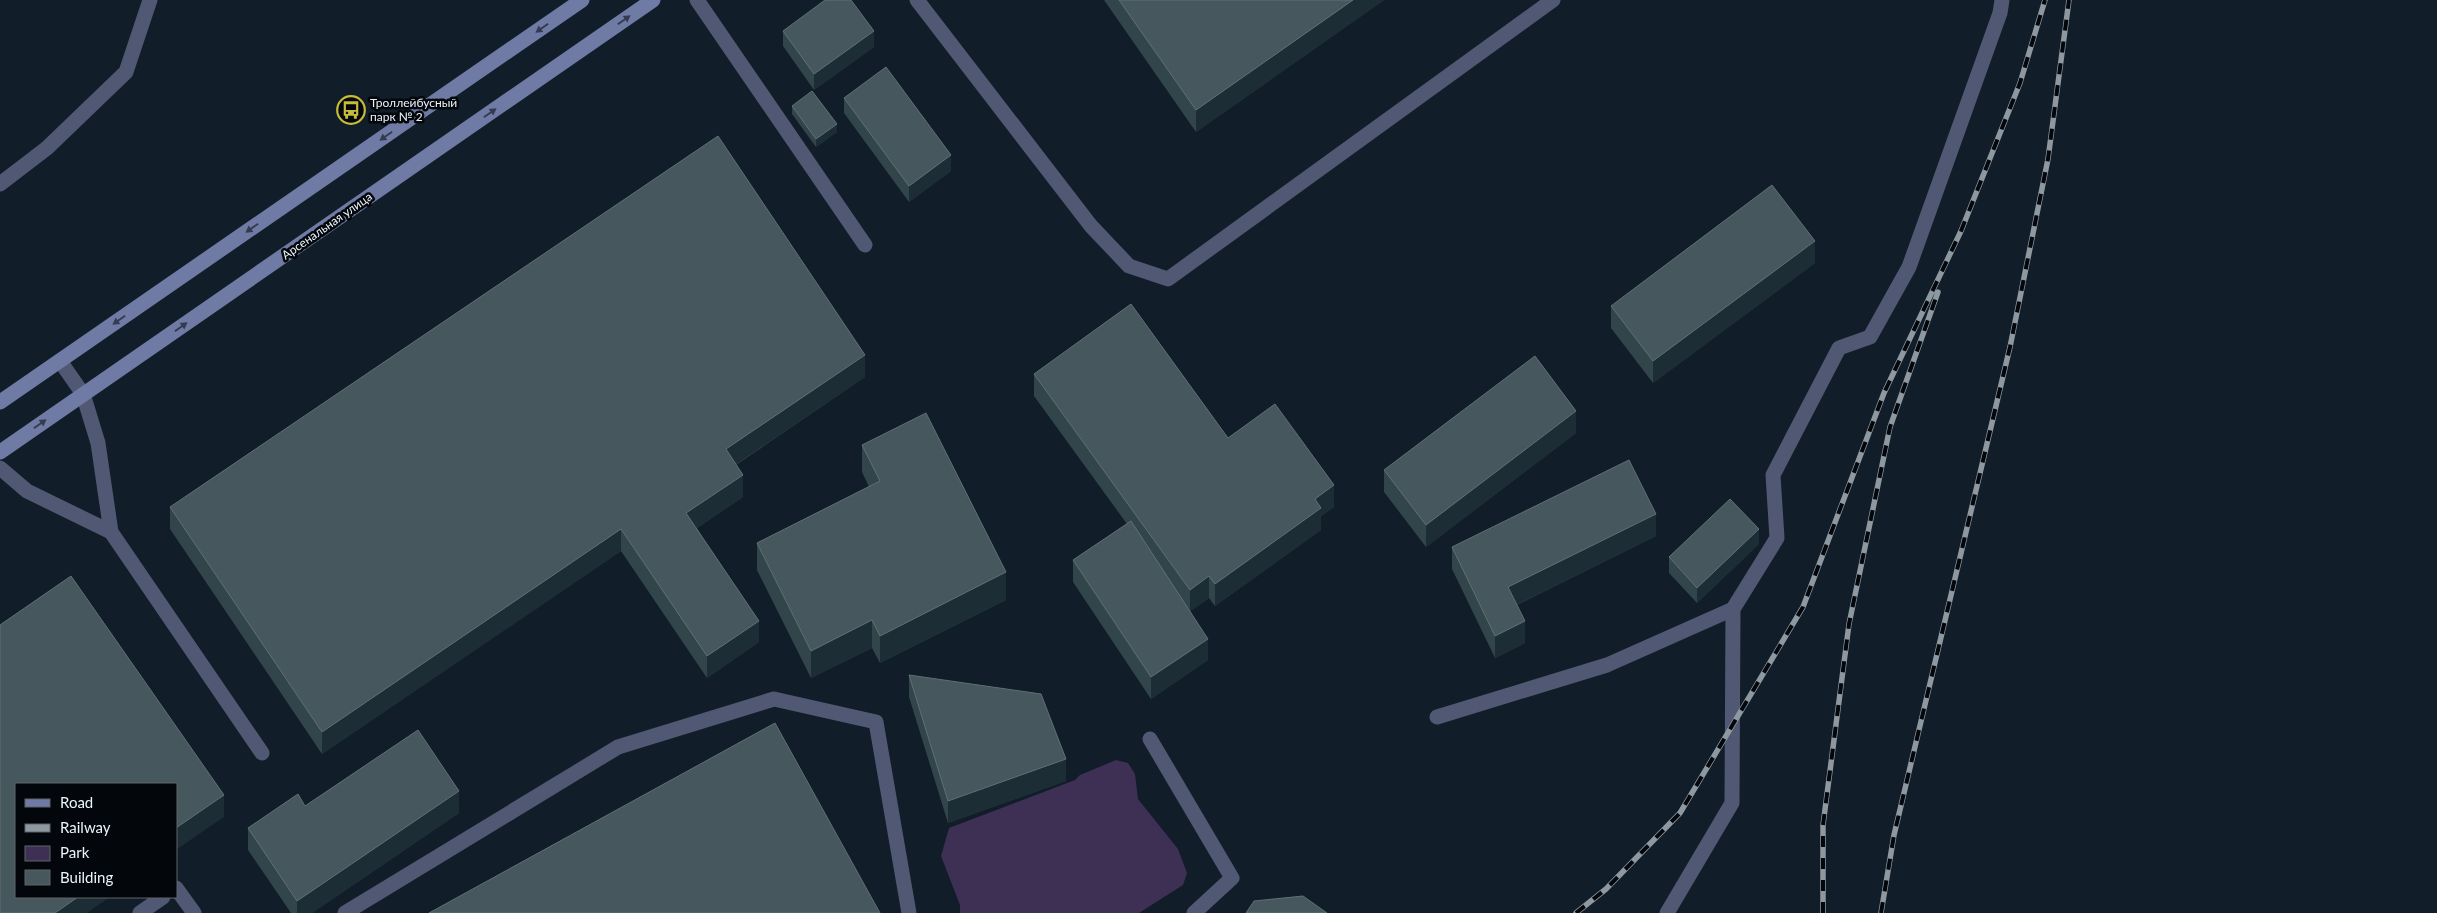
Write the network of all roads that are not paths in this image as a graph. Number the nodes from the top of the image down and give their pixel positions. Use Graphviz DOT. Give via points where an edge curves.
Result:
graph roads {
  1 [pos="150,0"];
  2 [pos="582,0"];
  3 [pos="653,0"];
  4 [pos="697,0"];
  5 [pos="917,0"];
  6 [pos="1553,0"];
  7 [pos="2002,0"];
  8 [pos="0,184"];
  9 [pos="865,245"];
  10 [pos="60,360"];
  11 [pos="83,394"];
  12 [pos="0,402"];
  13 [pos="0,452"];
  14 [pos="0,468"];
  15 [pos="110,532"];
  16 [pos="1733,609"];
  17 [pos="1437,717"];
  18 [pos="1150,739"];
  19 [pos="262,753"];
  20 [pos="178,891"];
  21 [pos="162,898"];
  22 [pos="140,913"];
  23 [pos="194,913"];
  24 [pos="345,913"];
  25 [pos="909,913"];
  26 [pos="1194,913"];
  27 [pos="1667,913"];
  1 -- 8 [label="lane" via="126,72 47,148"];
  2 -- 10 [label="street, one-way"];
  11 -- 3 [label="street, Арсенальная улица, one-way"];
  4 -- 9 [label="lane"];
  5 -- 6 [label="lane" via="1091,226 1129,266 1168,280"];
  7 -- 16 [label="lane" via="1909,267 1870,337 1839,348 1773,475 1777,538"];
  10 -- 11 [label="lane"];
  10 -- 12 [label="street"];
  13 -- 11 [label="street, Арсенальная улица, one-way"];
  11 -- 15 [label="lane" via="98,443"];
  14 -- 15 [label="lane" via="27,491"];
  15 -- 19 [label="lane"];
  16 -- 17 [label="lane" via="1607,665"];
  16 -- 27 [label="lane" via="1732,803"];
  18 -- 26 [label="lane" via="1232,878"];
  20 -- 23 [label="lane"];
  21 -- 22 [label="lane"];
  24 -- 25 [label="lane" via="618,747 774,699 876,722"];
}
